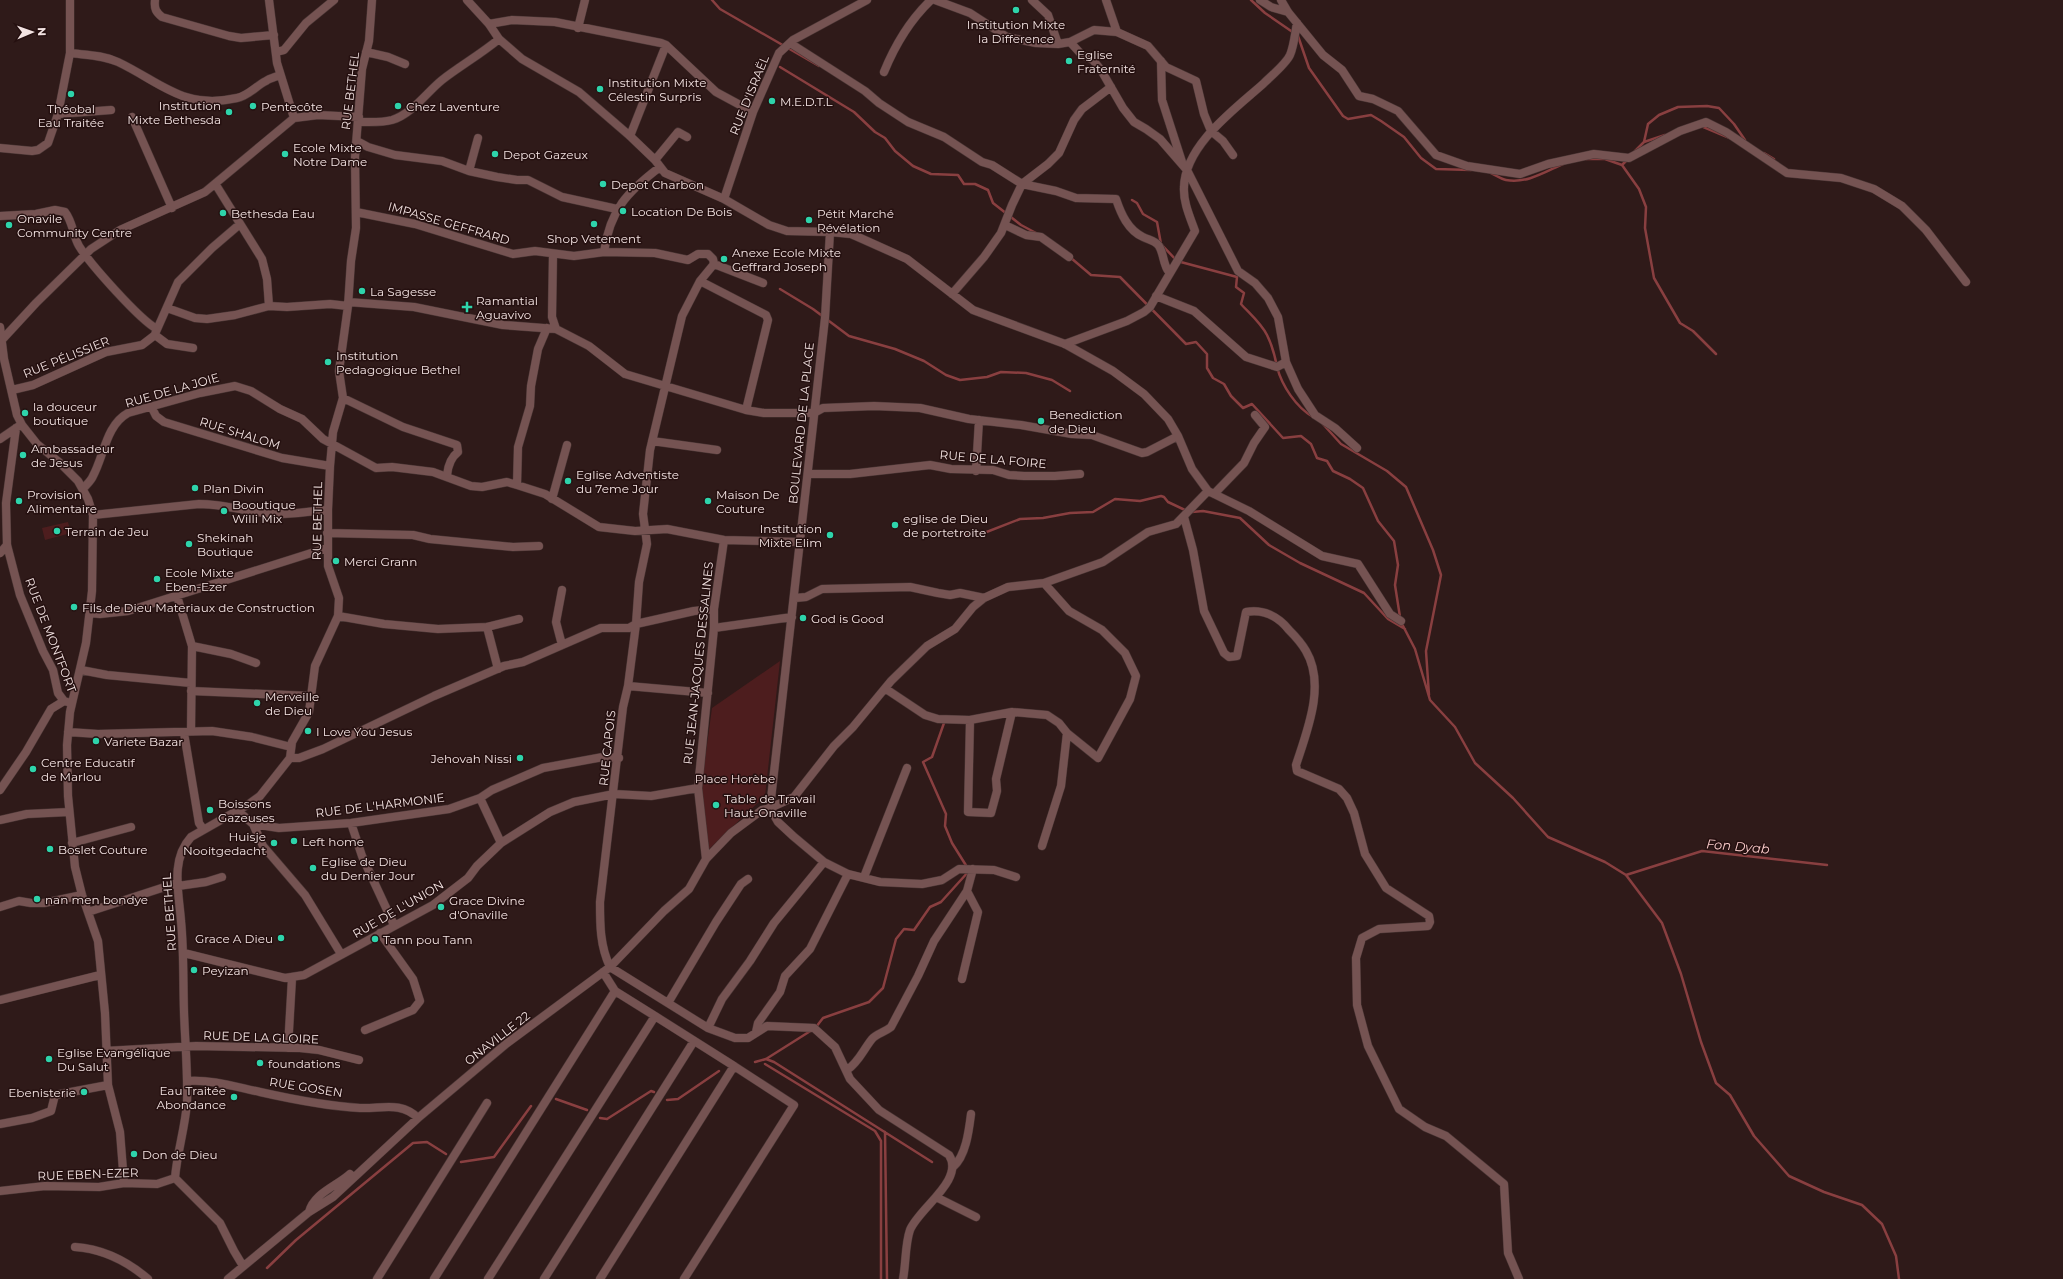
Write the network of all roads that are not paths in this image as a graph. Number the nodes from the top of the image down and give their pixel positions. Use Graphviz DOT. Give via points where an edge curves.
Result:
graph roads {
  1 [pos="70,0"];
  2 [pos="155,0"];
  3 [pos="269,0"];
  4 [pos="334,0"];
  5 [pos="372,0"];
  6 [pos="467,0"];
  7 [pos="585,0"];
  8 [pos="867,0"];
  9 [pos="936,0"];
  10 [pos="1032,0"];
  11 [pos="1106,0"];
  12 [pos="1260,0"];
  13 [pos="1281,0"];
  14 [pos="1288,12"];
  15 [pos="1297,23"];
  16 [pos="489,24"];
  17 [pos="578,28"];
  18 [pos="1117,32"];
  19 [pos="274,35"];
  20 [pos="499,39"];
  21 [pos="1070,42"];
  22 [pos="790,43"];
  23 [pos="1058,44"];
  24 [pos="666,45"];
  25 [pos="276,52"];
  26 [pos="366,52"];
  27 [pos="70,53"];
  28 [pos="1161,60"];
  29 [pos="405,64"];
  30 [pos="884,72"];
  31 [pos="280,75"];
  32 [pos="1111,87"];
  33 [pos="111,110"];
  34 [pos="753,112"];
  35 [pos="58,114"];
  36 [pos="132,117"];
  37 [pos="294,118"];
  38 [pos="359,119"];
  39 [pos="1211,131"];
  40 [pos="630,136"];
  41 [pos="687,137"];
  42 [pos="478,138"];
  43 [pos="357,142"];
  44 [pos="0,148"];
  45 [pos="1234,155"];
  46 [pos="658,163"];
  47 [pos="1185,168"];
  48 [pos="469,171"];
  49 [pos="216,184"];
  50 [pos="1022,184"];
  51 [pos="724,200"];
  52 [pos="172,208"];
  53 [pos="617,209"];
  54 [pos="356,212"];
  55 [pos="0,216"];
  56 [pos="240,224"];
  57 [pos="1004,225"];
  58 [pos="830,232"];
  59 [pos="604,252"];
  60 [pos="84,254"];
  61 [pos="553,254"];
  62 [pos="1069,257"];
  63 [pos="714,264"];
  64 [pos="1169,272"];
  65 [pos="700,281"];
  66 [pos="1966,282"];
  67 [pos="763,283"];
  68 [pos="952,294"];
  69 [pos="1156,296"];
  70 [pos="348,304"];
  71 [pos="269,306"];
  72 [pos="167,308"];
  73 [pos="0,327"];
  74 [pos="551,329"];
  75 [pos="156,332"];
  76 [pos="1,341"];
  77 [pos="1065,344"];
  78 [pos="193,348"];
  79 [pos="1286,362"];
  80 [pos="666,387"];
  81 [pos="12,390"];
  82 [pos="343,398"];
  83 [pos="152,408"];
  84 [pos="746,410"];
  85 [pos="814,413"];
  86 [pos="1255,415"];
  87 [pos="979,420"];
  88 [pos="19,427"];
  89 [pos="1178,436"];
  90 [pos="0,439"];
  91 [pos="652,441"];
  92 [pos="332,443"];
  93 [pos="567,445"];
  94 [pos="1357,448"];
  95 [pos="716,450"];
  96 [pos="330,466"];
  97 [pos="976,471"];
  98 [pos="808,474"];
  99 [pos="1080,474"];
  100 [pos="447,475"];
  101 [pos="518,485"];
  102 [pos="83,489"];
  103 [pos="1211,493"];
  104 [pos="552,499"];
  105 [pos="328,510"];
  106 [pos="92,515"];
  107 [pos="1184,517"];
  108 [pos="645,530"];
  109 [pos="328,532"];
  110 [pos="724,540"];
  111 [pos="800,542"];
  112 [pos="7,545"];
  113 [pos="539,546"];
  114 [pos="328,548"];
  115 [pos="0,553"];
  116 [pos="1044,583"];
  117 [pos="562,590"];
  118 [pos="177,596"];
  119 [pos="795,598"];
  120 [pos="984,598"];
  121 [pos="714,609"];
  122 [pos="90,613"];
  123 [pos="338,616"];
  124 [pos="792,617"];
  125 [pos="519,619"];
  126 [pos="1401,621"];
  127 [pos="636,624"];
  128 [pos="487,628"];
  129 [pos="714,628"];
  130 [pos="562,645"];
  131 [pos="192,646"];
  132 [pos="256,663"];
  133 [pos="498,669"];
  134 [pos="81,670"];
  135 [pos="628,686"];
  136 [pos="191,687"];
  137 [pos="886,689"];
  138 [pos="708,693"];
  139 [pos="311,696"];
  140 [pos="67,702"];
  141 [pos="1012,712"];
  142 [pos="970,720"];
  143 [pos="68,732"];
  144 [pos="188,732"];
  145 [pos="1067,733"];
  146 [pos="290,747"];
  147 [pos="290,758"];
  148 [pos="619,758"];
  149 [pos="907,768"];
  150 [pos="698,788"];
  151 [pos="0,790"];
  152 [pos="614,794"];
  153 [pos="480,798"];
  154 [pos="770,808"];
  155 [pos="237,810"];
  156 [pos="69,812"];
  157 [pos="0,820"];
  158 [pos="351,823"];
  159 [pos="253,824"];
  160 [pos="131,828"];
  161 [pos="203,829"];
  162 [pos="72,843"];
  163 [pos="502,843"];
  164 [pos="1042,846"];
  165 [pos="706,860"];
  166 [pos="824,862"];
  167 [pos="973,869"];
  168 [pos="848,874"];
  169 [pos="222,877"];
  170 [pos="864,877"];
  171 [pos="1016,877"];
  172 [pos="748,879"];
  173 [pos="178,884"];
  174 [pos="967,891"];
  175 [pos="82,895"];
  176 [pos="0,907"];
  177 [pos="88,912"];
  178 [pos="394,925"];
  179 [pos="380,933"];
  180 [pos="184,952"];
  181 [pos="341,954"];
  182 [pos="607,970"];
  183 [pos="100,976"];
  184 [pos="292,978"];
  185 [pos="962,979"];
  186 [pos="615,991"];
  187 [pos="0,1000"];
  188 [pos="668,1003"];
  189 [pos="655,1016"];
  190 [pos="708,1028"];
  191 [pos="365,1030"];
  192 [pos="756,1032"];
  193 [pos="694,1041"];
  194 [pos="185,1047"];
  195 [pos="288,1048"];
  196 [pos="105,1051"];
  197 [pos="359,1060"];
  198 [pos="734,1066"];
  199 [pos="847,1070"];
  200 [pos="187,1081"];
  201 [pos="108,1085"];
  202 [pos="487,1103"];
  203 [pos="971,1114"];
  204 [pos="418,1118"];
  205 [pos="0,1124"];
  206 [pos="953,1167"];
  207 [pos="175,1178"];
  208 [pos="124,1182"];
  209 [pos="0,1191"];
  210 [pos="936,1197"];
  211 [pos="976,1217"];
  212 [pos="76,1247"];
  213 [pos="243,1266"];
  214 [pos="238,1276"];
  215 [pos="148,1279"];
  216 [pos="228,1279"];
  217 [pos="377,1279"];
  218 [pos="434,1279"];
  219 [pos="488,1279"];
  220 [pos="544,1279"];
  221 [pos="600,1279"];
  222 [pos="684,1279"];
  223 [pos="902,1279"];
  224 [pos="1519,1279"];
  1 -- 27 [label="street"];
  2 -- 19 [label="street" via="154,8 162,17 215,33 241,38"];
  3 -- 19 [label="street"];
  4 -- 25 [label="street" via="306,23 284,50"];
  5 -- 26 [label="street, RUE BETHEL" via="372,18"];
  6 -- 16 [label="street"];
  7 -- 17 [label="street"];
  8 -- 22 [label="street, RUE D'ISRAËL"];
  9 -- 23 [label="street" via="975,15 1007,37 1036,43"];
  9 -- 30 [label="street" via="918,12 893,50"];
  10 -- 23 [label="street" via="1048,15"];
  11 -- 18 [label="street"];
  12 -- 14 [label="street" via="1271,7"];
  13 -- 14 [label="street"];
  14 -- 15 [label="street"];
  15 -- 39 [label="street" via="1290,56 1272,76"];
  15 -- 66 [label="street" via="1323,55 1342,70 1359,96 1398,110 1436,155 1453,162 1520,174 1548,164 1594,154 1629,158 1680,131 1706,122 1726,132 1787,173 1841,178 1874,189 1902,206 1926,230"];
  16 -- 17 [label="street" via="532,20"];
  16 -- 20 [label="street"];
  17 -- 24 [label="street"];
  18 -- 21 [label="street" via="1094,30"];
  18 -- 28 [label="street" via="1148,46"];
  19 -- 25 [label="street"];
  20 -- 38 [label="street" via="442,80 399,117 383,121"];
  20 -- 40 [label="street" via="522,59 579,92"];
  21 -- 23 [label="street"];
  21 -- 32 [label="street" via="1082,55 1093,60"];
  22 -- 34 [label="street, RUE D'ISRAËL" via="779,53 773,64"];
  22 -- 50 [label="street" via="866,91 908,122 944,137"];
  24 -- 34 [label="street" via="716,92"];
  24 -- 40 [label="street"];
  25 -- 31 [label="street"];
  26 -- 29 [label="street"];
  26 -- 38 [label="street, RUE BETHEL" via="362,69"];
  27 -- 31 [label="street" via="103,56 171,93 197,101 242,97 266,80"];
  27 -- 35 [label="street"];
  28 -- 39 [label="street" via="1170,69 1196,81"];
  28 -- 47 [label="street" via="1162,100"];
  31 -- 37 [label="street"];
  32 -- 47 [label="street" via="1134,122 1160,139"];
  32 -- 50 [label="street" via="1082,109 1059,153"];
  33 -- 35 [label="street"];
  34 -- 51 [label="street, RUE D'ISRAËL"];
  35 -- 44 [label="street" via="48,143 38,150"];
  36 -- 52 [label="street"];
  37 -- 38 [label="street" via="318,115"];
  37 -- 49 [label="street"];
  38 -- 43 [label="street, RUE BETHEL"];
  39 -- 45 [label="street"];
  39 -- 47 [label="street"];
  40 -- 46 [label="street"];
  41 -- 46 [label="street" via="678,132"];
  42 -- 48 [label="street"];
  43 -- 48 [label="street" via="394,155 442,162"];
  43 -- 54 [label="street, RUE BETHEL"];
  46 -- 51 [label="street" via="665,172"];
  46 -- 53 [label="street"];
  47 -- 64 [label="street" via="1184,193 1187,211 1195,231"];
  47 -- 79 [label="street" via="1238,271 1255,283 1268,298 1278,317"];
  48 -- 53 [label="street" via="528,180 562,197"];
  49 -- 52 [label="street"];
  49 -- 56 [label="street"];
  50 -- 57 [label="street"];
  50 -- 64 [label="street" via="1076,198 1116,199 1126,222 1135,232 1155,242 1159,247"];
  51 -- 58 [label="street" via="781,229"];
  52 -- 60 [label="street" via="120,230"];
  53 -- 59 [label="street"];
  54 -- 61 [label="street, IMPASSE GEFFRARD" via="415,224 513,254 535,251"];
  54 -- 70 [label="street, RUE BETHEL"];
  55 -- 60 [label="street" via="62,211 69,217 76,240"];
  56 -- 71 [label="street" via="262,259"];
  56 -- 72 [label="street" via="178,282"];
  57 -- 62 [label="street" via="1026,235 1041,237"];
  57 -- 68 [label="street" via="984,257"];
  58 -- 68 [label="street" via="851,234 907,259"];
  58 -- 85 [label="street, BOULEVARD DE LA PLACE" via="825,318"];
  59 -- 61 [label="street, IMPASSE GEFFRARD" via="574,256"];
  59 -- 63 [label="street, IMPASSE GEFFRARD" via="655,253 688,260 698,254 708,254"];
  60 -- 75 [label="street"];
  60 -- 76 [label="street"];
  61 -- 74 [label="street"];
  63 -- 65 [label="street, RUE CAPOIS"];
  63 -- 67 [label="street, IMPASSE GEFFRARD"];
  64 -- 69 [label="street"];
  65 -- 80 [label="street, RUE CAPOIS" via="682,316"];
  65 -- 84 [label="street" via="766,315 768,320"];
  68 -- 77 [label="street" via="973,310"];
  69 -- 77 [label="street" via="1150,307 1138,315"];
  69 -- 79 [label="street" via="1194,311 1246,357 1277,367"];
  70 -- 71 [label="street"];
  70 -- 74 [label="street" via="414,307 503,325"];
  70 -- 82 [label="street, RUE BETHEL" via="339,370"];
  71 -- 72 [label="street" via="206,319 195,318"];
  72 -- 75 [label="street"];
  73 -- 76 [label="street"];
  74 -- 80 [label="street" via="589,346 625,374"];
  74 -- 101 [label="street" via="538,349 530,406 518,447"];
  75 -- 78 [label="street" via="167,344"];
  75 -- 81 [label="street, RUE PÉLISSIER" via="142,345 106,352 34,385"];
  76 -- 81 [label="street"];
  77 -- 89 [label="street" via="1113,371 1144,394 1168,419"];
  79 -- 94 [label="street" via="1298,389 1315,415 1335,428"];
  80 -- 84 [label="street"];
  80 -- 91 [label="street, RUE CAPOIS"];
  81 -- 88 [label="street"];
  82 -- 92 [label="street, RUE BETHEL"];
  82 -- 100 [label="street" via="403,427 457,445 458,452 448,465"];
  83 -- 92 [label="street, RUE DE LA JOIE" via="200,393 235,386 251,391 302,419 323,439"];
  83 -- 96 [label="street, RUE SHALOM" via="156,416 164,422 282,458"];
  83 -- 102 [label="street, RUE DE LA JOIE" via="120,417 112,429 92,478"];
  84 -- 85 [label="street" via="764,413"];
  85 -- 87 [label="street" via="823,408 882,406 920,408"];
  85 -- 98 [label="street, BOULEVARD DE LA PLACE"];
  86 -- 103 [label="street, ONAVILLE 22" via="1265,427 1244,462"];
  87 -- 89 [label="street" via="1092,435 1142,452 1147,452"];
  87 -- 97 [label="street"];
  88 -- 90 [label="street"];
  88 -- 102 [label="street" via="71,473"];
  88 -- 112 [label="street, RUE DE MONTFORT" via="6,503"];
  89 -- 103 [label="street" via="1192,469"];
  91 -- 95 [label="street"];
  91 -- 108 [label="street, RUE CAPOIS" via="644,514"];
  92 -- 96 [label="street, RUE BETHEL"];
  92 -- 100 [label="street, RUE DE LA JOIE" via="376,468 392,467"];
  93 -- 104 [label="street"];
  96 -- 105 [label="street, RUE BETHEL"];
  97 -- 98 [label="street, RUE DE LA FOIRE" via="951,470 930,465 850,474"];
  97 -- 99 [label="street, RUE DE LA FOIRE" via="993,470 1008,475 1024,476"];
  98 -- 111 [label="street, BOULEVARD DE LA PLACE"];
  100 -- 101 [label="street, RUE DE LA JOIE" via="471,486 482,487 507,482"];
  101 -- 104 [label="street, RUE DE LA JOIE"];
  102 -- 106 [label="street"];
  103 -- 107 [label="street, ONAVILLE 22"];
  103 -- 126 [label="street" via="1249,511 1322,556 1358,564 1390,614"];
  104 -- 108 [label="street, RUE DE LA JOIE" via="599,527"];
  105 -- 106 [label="street" via="273,514 199,504"];
  105 -- 109 [label="street, RUE BETHEL"];
  106 -- 122 [label="street" via="93,567"];
  107 -- 116 [label="street, ONAVILLE 22" via="1176,524 1148,532 1102,562"];
  107 -- 224 [label="street" via="1204,611 1224,653 1229,657 1237,656 1246,612 1258,610 1270,614 1286,625 1295,636 1307,652 1314,677 1314,697 1296,765 1297,771 1339,789 1347,798 1354,814 1365,854 1386,888 1429,916 1428,926 1379,929 1362,938 1356,958 1357,1005 1368,1046 1399,1109 1426,1127 1446,1136 1504,1184 1508,1253"];
  108 -- 110 [label="street, RUE DE LA JOIE" via="667,529"];
  108 -- 127 [label="street, RUE CAPOIS" via="647,544 639,582"];
  109 -- 113 [label="street" via="413,535 513,547"];
  109 -- 114 [label="street, RUE BETHEL"];
  110 -- 111 [label="street, RUE DE LA JOIE"];
  110 -- 121 [label="street, RUE JEAN-JACQUES DESSALINES"];
  111 -- 119 [label="street, BOULEVARD DE LA PLACE"];
  112 -- 115 [label="street"];
  112 -- 140 [label="street, RUE DE MONTFORT" via="20,595 53,670 58,694"];
  114 -- 118 [label="street"];
  114 -- 123 [label="street, RUE BETHEL" via="328,566 339,598"];
  116 -- 120 [label="street, ONAVILLE 22" via="1008,587"];
  116 -- 145 [label="street" via="1069,611 1102,630 1121,648 1136,676 1130,699 1098,758"];
  117 -- 130 [label="street" via="556,622"];
  118 -- 122 [label="street" via="128,611"];
  118 -- 131 [label="street"];
  119 -- 120 [label="street" via="806,597 822,589 910,587 950,595 960,593"];
  119 -- 124 [label="street, BOULEVARD DE LA PLACE"];
  120 -- 137 [label="street, ONAVILLE 22" via="955,629 927,646 890,681"];
  121 -- 127 [label="street"];
  121 -- 129 [label="street, RUE JEAN-JACQUES DESSALINES"];
  122 -- 134 [label="street"];
  123 -- 128 [label="street" via="429,629"];
  123 -- 139 [label="street, RUE BETHEL" via="315,666"];
  124 -- 129 [label="street"];
  124 -- 154 [label="street, BOULEVARD DE LA PLACE"];
  125 -- 128 [label="street"];
  127 -- 130 [label="street" via="629,628 600,628"];
  127 -- 135 [label="street, RUE CAPOIS"];
  128 -- 133 [label="street"];
  129 -- 138 [label="street, RUE JEAN-JACQUES DESSALINES"];
  130 -- 133 [label="street" via="523,662"];
  131 -- 132 [label="street" via="231,654"];
  131 -- 136 [label="street"];
  133 -- 147 [label="street" via="399,711 323,749 299,758"];
  134 -- 136 [label="street"];
  134 -- 140 [label="street"];
  135 -- 138 [label="street"];
  135 -- 148 [label="street, RUE CAPOIS" via="623,707"];
  136 -- 139 [label="street"];
  136 -- 144 [label="street"];
  137 -- 142 [label="street" via="925,715 938,719"];
  137 -- 154 [label="street, ONAVILLE 22" via="834,746 794,797"];
  138 -- 150 [label="street, RUE JEAN-JACQUES DESSALINES"];
  139 -- 146 [label="street, RUE BETHEL" via="309,712"];
  140 -- 143 [label="street"];
  140 -- 151 [label="street" via="51,709"];
  141 -- 142 [label="street"];
  141 -- 142 [label="street" via="996,779 997,791 991,813 968,812"];
  141 -- 145 [label="street" via="1047,715 1059,723"];
  143 -- 144 [label="street"];
  143 -- 156 [label="street"];
  144 -- 146 [label="street" via="238,735"];
  144 -- 161 [label="street" via="200,823"];
  145 -- 164 [label="street" via="1061,786"];
  146 -- 147 [label="street, RUE BETHEL"];
  147 -- 155 [label="street, RUE BETHEL" via="260,796"];
  148 -- 152 [label="street, RUE CAPOIS"];
  148 -- 153 [label="street, RUE DE L'HARMONIE" via="603,757 543,768 492,790"];
  149 -- 170 [label="street"];
  150 -- 152 [label="street, RUE DE L'UNION" via="651,796"];
  150 -- 165 [label="street, RUE JEAN-JACQUES DESSALINES"];
  152 -- 163 [label="street, RUE DE L'UNION" via="574,802 550,812"];
  152 -- 182 [label="street, RUE CAPOIS" via="600,902 600,928"];
  153 -- 158 [label="street, RUE DE L'HARMONIE" via="448,809"];
  153 -- 163 [label="street"];
  154 -- 165 [label="street, ONAVILLE 22" via="762,810 731,833"];
  154 -- 166 [label="street" via="778,822"];
  155 -- 159 [label="street"];
  155 -- 161 [label="street, RUE BETHEL"];
  156 -- 157 [label="street" via="27,814"];
  156 -- 162 [label="street"];
  158 -- 159 [label="street, RUE DE L'HARMONIE" via="279,828"];
  158 -- 178 [label="street" via="354,838"];
  159 -- 181 [label="street" via="263,846 305,895"];
  160 -- 162 [label="street"];
  161 -- 173 [label="street, RUE BETHEL" via="184,845 180,856"];
  162 -- 175 [label="street"];
  163 -- 178 [label="street, RUE DE L'UNION" via="453,891 433,905"];
  165 -- 182 [label="street, ONAVILLE 22" via="688,889"];
  166 -- 168 [label="street"];
  166 -- 190 [label="street" via="774,922 722,999"];
  167 -- 170 [label="street" via="958,869 942,880 922,884 880,882"];
  167 -- 171 [label="street" via="994,870"];
  167 -- 174 [label="street"];
  168 -- 170 [label="street"];
  168 -- 192 [label="street" via="810,950 785,976 780,992 758,1023"];
  169 -- 173 [label="street" via="206,882"];
  172 -- 188 [label="street" via="740,884"];
  173 -- 177 [label="street"];
  173 -- 180 [label="street, RUE BETHEL"];
  174 -- 185 [label="street" via="978,912"];
  174 -- 199 [label="street" via="934,941 891,1027 873,1037 856,1064"];
  175 -- 176 [label="street" via="44,903 19,901"];
  175 -- 177 [label="street"];
  177 -- 183 [label="street" via="98,941"];
  178 -- 179 [label="street, RUE DE L'UNION"];
  179 -- 181 [label="street, RUE DE L'UNION"];
  179 -- 191 [label="street" via="413,979 420,1001 413,1010"];
  180 -- 184 [label="street"];
  180 -- 194 [label="street, RUE BETHEL"];
  181 -- 184 [label="street, RUE DE L'UNION" via="304,975"];
  182 -- 186 [label="street, RUE CAPOIS"];
  182 -- 188 [label="street"];
  182 -- 204 [label="street, ONAVILLE 22" via="506,1044"];
  183 -- 187 [label="street"];
  183 -- 196 [label="street" via="105,1013"];
  184 -- 195 [label="street"];
  186 -- 189 [label="street"];
  186 -- 218 [label="street"];
  188 -- 190 [label="street"];
  189 -- 193 [label="street"];
  189 -- 219 [label="street"];
  190 -- 192 [label="street" via="735,1038 748,1038"];
  192 -- 199 [label="street" via="767,1026 814,1028 835,1047"];
  193 -- 198 [label="street"];
  193 -- 220 [label="street"];
  194 -- 195 [label="street, RUE DE LA GLOIRE"];
  194 -- 196 [label="street, RUE DE LA GLOIRE"];
  194 -- 200 [label="street, RUE BETHEL"];
  195 -- 197 [label="street, RUE DE LA GLOIRE" via="319,1050"];
  196 -- 201 [label="street"];
  198 -- 221 [label="street"];
  198 -- 222 [label="street" via="794,1106"];
  199 -- 206 [label="street" via="850,1079 879,1110 942,1149 949,1155"];
  200 -- 204 [label="street, RUE GOSEN" via="208,1081 263,1093 357,1108 394,1106 410,1110"];
  200 -- 207 [label="street, RUE BETHEL" via="185,1116"];
  201 -- 205 [label="street" via="54,1095 51,1111 32,1118"];
  201 -- 208 [label="street" via="120,1132"];
  202 -- 217 [label="street"];
  203 -- 206 [label="street" via="964,1148 959,1162"];
  204 -- 213 [label="street, ONAVILLE 22" via="332,1197 309,1212"];
  206 -- 210 [label="street" via="952,1176"];
  207 -- 208 [label="street, RUE EBEN-EZER" via="157,1184"];
  207 -- 213 [label="street" via="220,1223"];
  208 -- 209 [label="street, RUE EBEN-EZER" via="99,1188 45,1186"];
  210 -- 211 [label="street"];
  210 -- 223 [label="street" via="910,1230"];
  212 -- 215 [label="street" via="109,1254 127,1263"];
  213 -- 214 [label="street, ONAVILLE 22"];
  214 -- 216 [label="street, ONAVILLE 22"];
}
